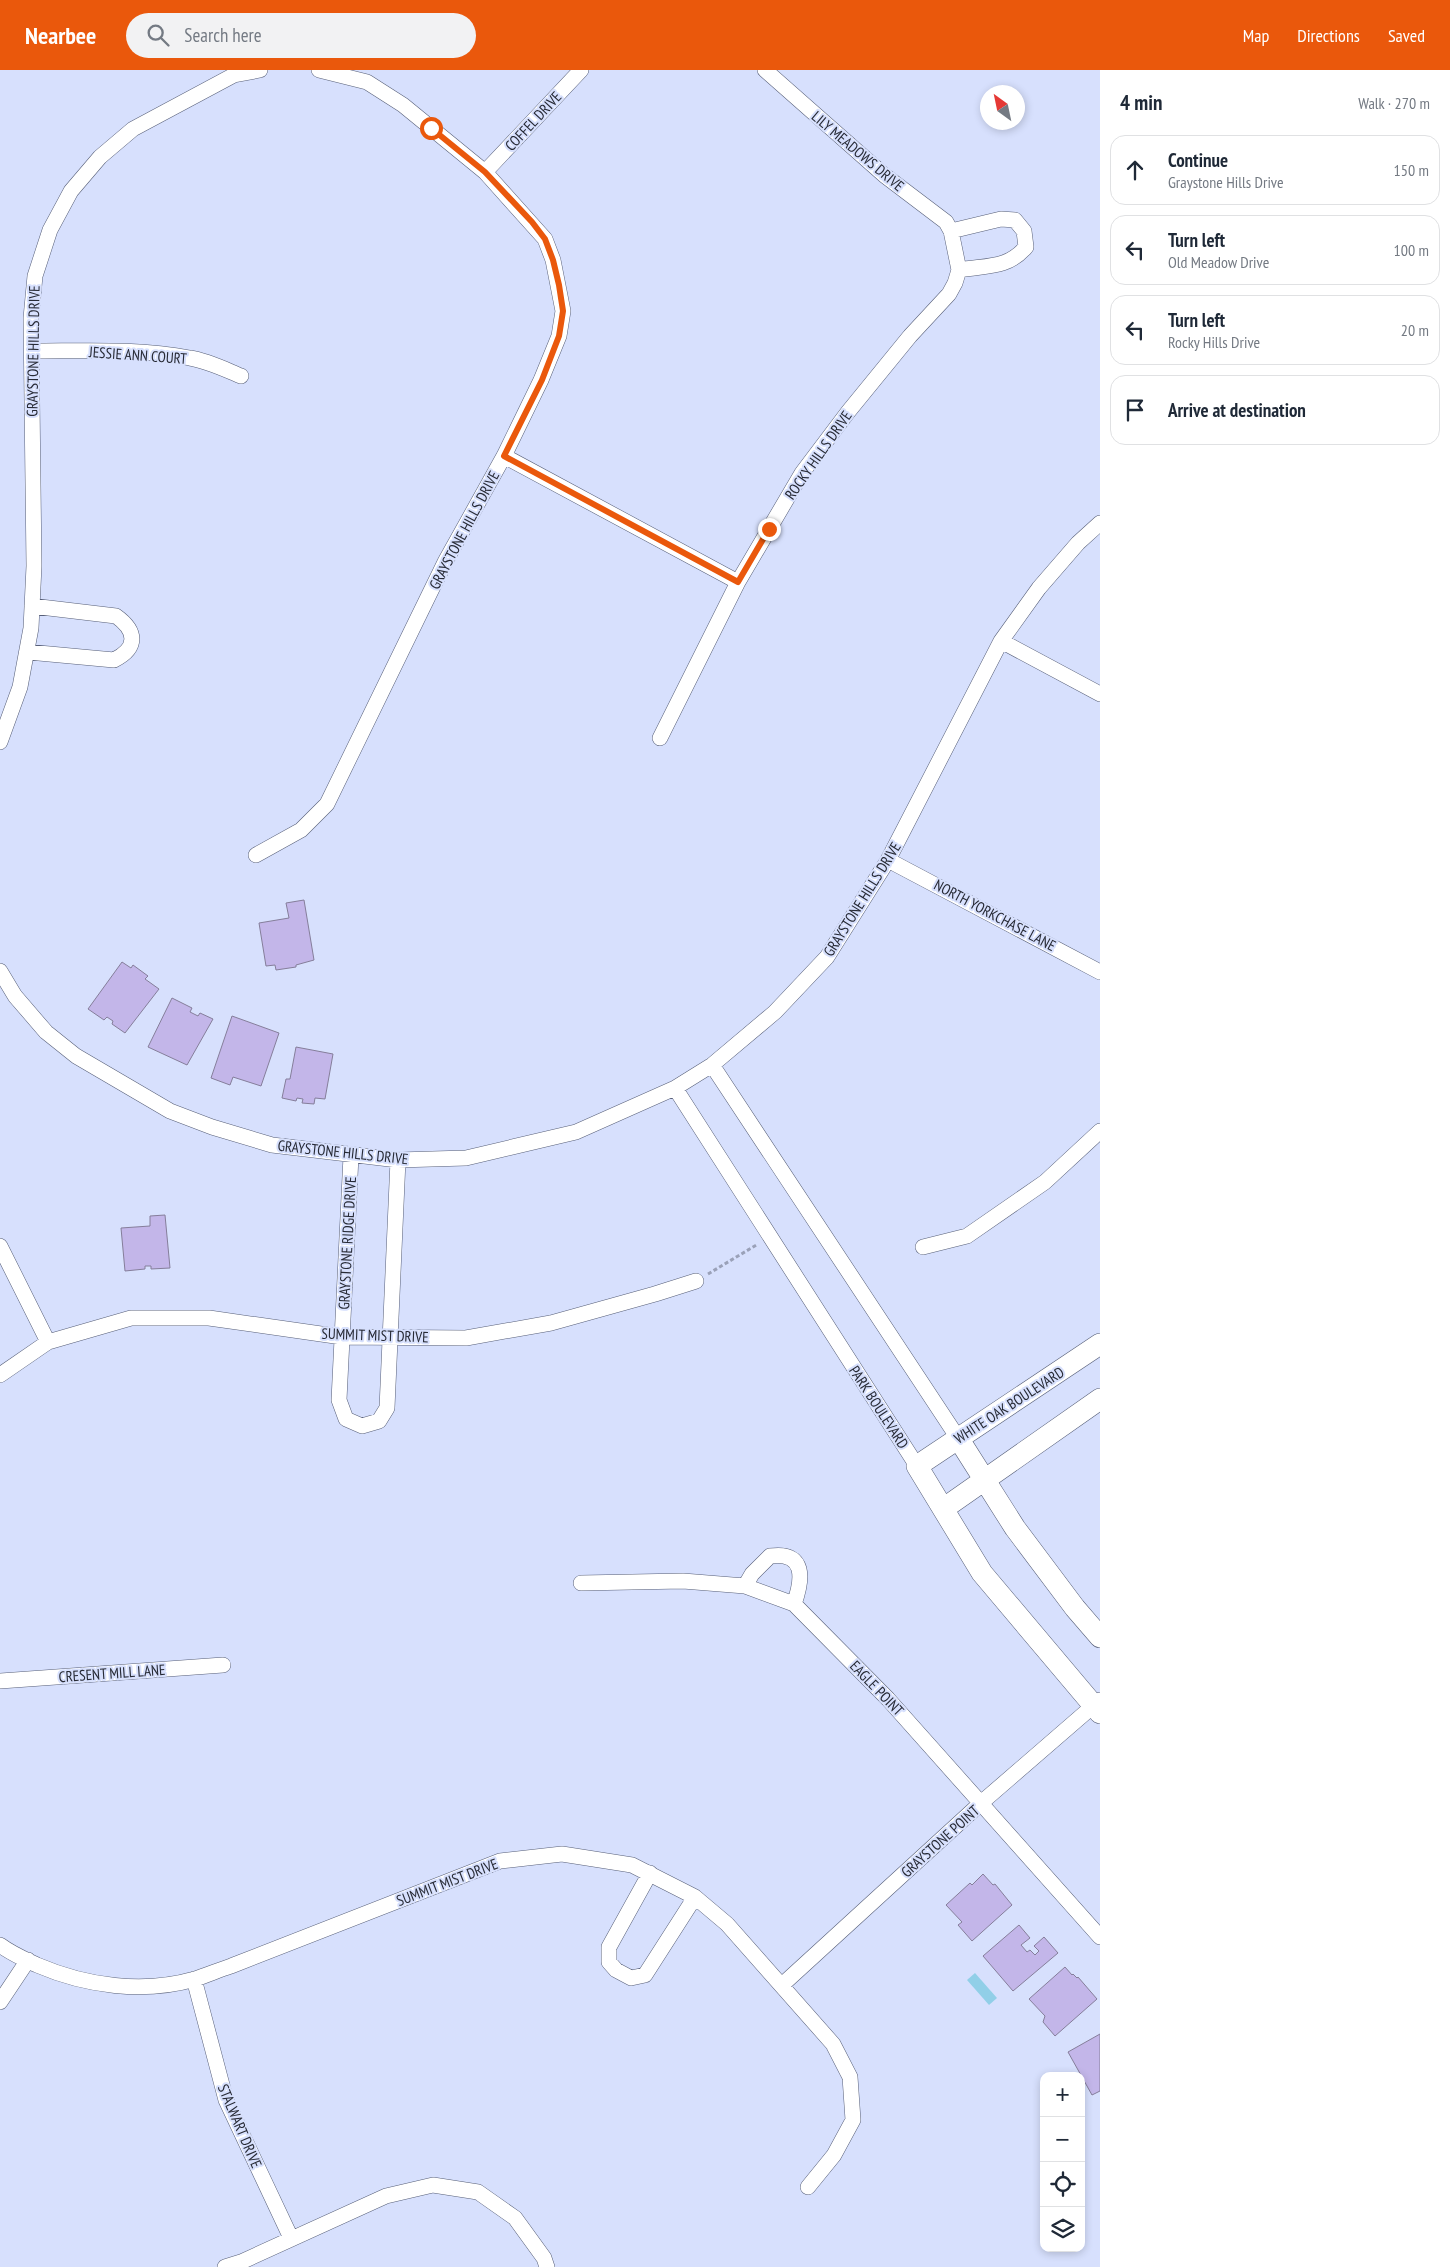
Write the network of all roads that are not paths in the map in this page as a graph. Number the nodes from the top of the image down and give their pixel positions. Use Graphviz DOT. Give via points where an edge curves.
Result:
graph roads {
  1 [pos="260,70"];
  2 [pos="319,70"];
  3 [pos="581,70"];
  4 [pos="766,70"];
  5 [pos="485,172"];
  6 [pos="951,231"];
  7 [pos="959,270"];
  8 [pos="32,352"];
  9 [pos="241,376"];
  10 [pos="504,456"];
  11 [pos="1100,523"];
  12 [pos="738,582"];
  13 [pos="32,606"];
  14 [pos="1001,641"];
  15 [pos="28,652"];
  16 [pos="1100,694"];
  17 [pos="660,738"];
  18 [pos="0,742"];
  19 [pos="256,856"];
  20 [pos="888,860"];
  21 [pos="0,971"];
  22 [pos="1100,972"];
  23 [pos="712,1065"];
  24 [pos="675,1088"];
  25 [pos="1100,1131"];
  26 [pos="351,1156"];
  27 [pos="398,1160"];
  28 [pos="0,1246"];
  29 [pos="923,1247"];
  30 [pos="696,1281"];
  31 [pos="390,1335"];
  32 [pos="342,1336"];
  33 [pos="48,1342"];
  34 [pos="1100,1344"];
  35 [pos="0,1375"];
  36 [pos="1100,1399"];
  37 [pos="958,1438"];
  38 [pos="917,1466"];
  39 [pos="986,1480"];
  40 [pos="943,1509"];
  41 [pos="581,1583"];
  42 [pos="744,1586"];
  43 [pos="794,1604"];
  44 [pos="1100,1636"];
  45 [pos="223,1665"];
  46 [pos="0,1681"];
  47 [pos="1098,1707"];
  48 [pos="981,1804"];
  49 [pos="650,1873"];
  50 [pos="695,1897"];
  51 [pos="1100,1937"];
  52 [pos="0,1945"];
  53 [pos="28,1960"];
  54 [pos="194,1979"];
  55 [pos="782,1985"];
  56 [pos="0,2002"];
  57 [pos="808,2187"];
  58 [pos="291,2238"];
  59 [pos="225,2267"];
  60 [pos="547,2267"];
  1 -- 8 [label="street, GRAYSTONE HILLS DRIVE" via="234,75 133,129 100,157 71,191 50,230 35,276"];
  2 -- 5 [label="street, GRAYSTONE HILLS DRIVE" via="366,82 403,104"];
  3 -- 5 [label="street, COFFEL DRIVE"];
  4 -- 6 [label="street, LILY MEADOWS DRIVE" via="884,175 946,222"];
  5 -- 10 [label="street, GRAYSTONE HILLS DRIVE" via="545,239 553,260 563,311 559,336 542,380"];
  6 -- 7 [label="street"];
  6 -- 7 [label="street" via="1001,219 1015,220 1024,231 1026,247 1007,263"];
  7 -- 12 [label="street, ROCKY HILLS DRIVE" via="949,294 860,396 802,473"];
  8 -- 9 [label="street, JESSIE ANN COURT" via="111,352 190,358"];
  8 -- 13 [label="street, GRAYSTONE HILLS DRIVE"];
  10 -- 12 [label="street"];
  10 -- 19 [label="street, GRAYSTONE HILLS DRIVE" via="445,562 327,804 301,830"];
  11 -- 14 [label="street, GRAYSTONE HILLS DRIVE" via="1078,543 1040,588"];
  12 -- 17 [label="street, ROCKY HILLS DRIVE"];
  13 -- 15 [label="street, GRAYSTONE HILLS DRIVE"];
  13 -- 15 [label="street" via="116,616 126,623 132,634 131,644 124,655 114,660"];
  14 -- 16 [label="street"];
  14 -- 20 [label="street, GRAYSTONE HILLS DRIVE"];
  15 -- 18 [label="street, GRAYSTONE HILLS DRIVE" via="20,687"];
  20 -- 22 [label="street, NORTH YORKCHASE LANE"];
  20 -- 23 [label="street, GRAYSTONE HILLS DRIVE" via="827,957 775,1012"];
  21 -- 26 [label="street, GRAYSTONE HILLS DRIVE" via="15,996 46,1032 76,1056 170,1111 272,1145"];
  23 -- 24 [label="street, GRAYSTONE HILLS DRIVE"];
  23 -- 37 [label="street"];
  24 -- 27 [label="street, GRAYSTONE HILLS DRIVE" via="576,1132 466,1158"];
  24 -- 38 [label="street, PARK BOULEVARD"];
  25 -- 29 [label="street" via="1045,1182 967,1236"];
  26 -- 27 [label="street, GRAYSTONE HILLS DRIVE"];
  26 -- 32 [label="street, GRAYSTONE RIDGE DRIVE"];
  27 -- 31 [label="street, GRAYSTONE RIDGE DRIVE"];
  28 -- 33 [label="street"];
  30 -- 31 [label="street, SUMMIT MIST DRIVE" via="551,1323 466,1338"];
  31 -- 32 [label="street, SUMMIT MIST DRIVE"];
  31 -- 32 [label="street, GRAYSTONE RIDGE DRIVE" via="387,1408 379,1421 362,1426 346,1419 339,1400"];
  32 -- 33 [label="street, SUMMIT MIST DRIVE" via="208,1318 131,1318"];
  33 -- 35 [label="street, SUMMIT MIST DRIVE"];
  34 -- 37 [label="street, WHITE OAK BOULEVARD"];
  36 -- 39 [label="street"];
  37 -- 38 [label="street, WHITE OAK BOULEVARD"];
  37 -- 39 [label="street"];
  38 -- 40 [label="street, PARK BOULEVARD"];
  39 -- 40 [label="street"];
  39 -- 44 [label="street" via="1015,1528"];
  40 -- 47 [label="street, PARK BOULEVARD" via="982,1573"];
  41 -- 42 [label="street, EAGLE POINT" via="683,1580"];
  42 -- 43 [label="street, EAGLE POINT"];
  42 -- 43 [label="street" via="770,1556 790,1557 797,1562 800,1573"];
  43 -- 48 [label="street, EAGLE POINT" via="888,1699"];
  45 -- 46 [label="street, CRESENT MILL LANE"];
  47 -- 48 [label="street, GRAYSTONE POINT"];
  48 -- 51 [label="street, EAGLE POINT"];
  48 -- 55 [label="street, GRAYSTONE POINT"];
  49 -- 50 [label="street, SUMMIT MIST DRIVE"];
  49 -- 50 [label="street" via="609,1947 609,1962 623,1974 631,1978 645,1975"];
  49 -- 54 [label="street, SUMMIT MIST DRIVE" via="632,1864 562,1854 500,1861"];
  50 -- 55 [label="street, SUMMIT MIST DRIVE" via="727,1924"];
  52 -- 53 [label="street, SUMMIT MIST DRIVE"];
  53 -- 54 [label="street, SUMMIT MIST DRIVE" via="56,1973 112,1986 157,1986"];
  53 -- 56 [label="street"];
  54 -- 58 [label="street, STALWART DRIVE" via="226,2100"];
  55 -- 57 [label="street, SUMMIT MIST DRIVE" via="833,2044 850,2077 854,2120 834,2155"];
  58 -- 59 [label="street"];
  58 -- 60 [label="street" via="386,2196 433,2185 478,2192 515,2218"];
}
